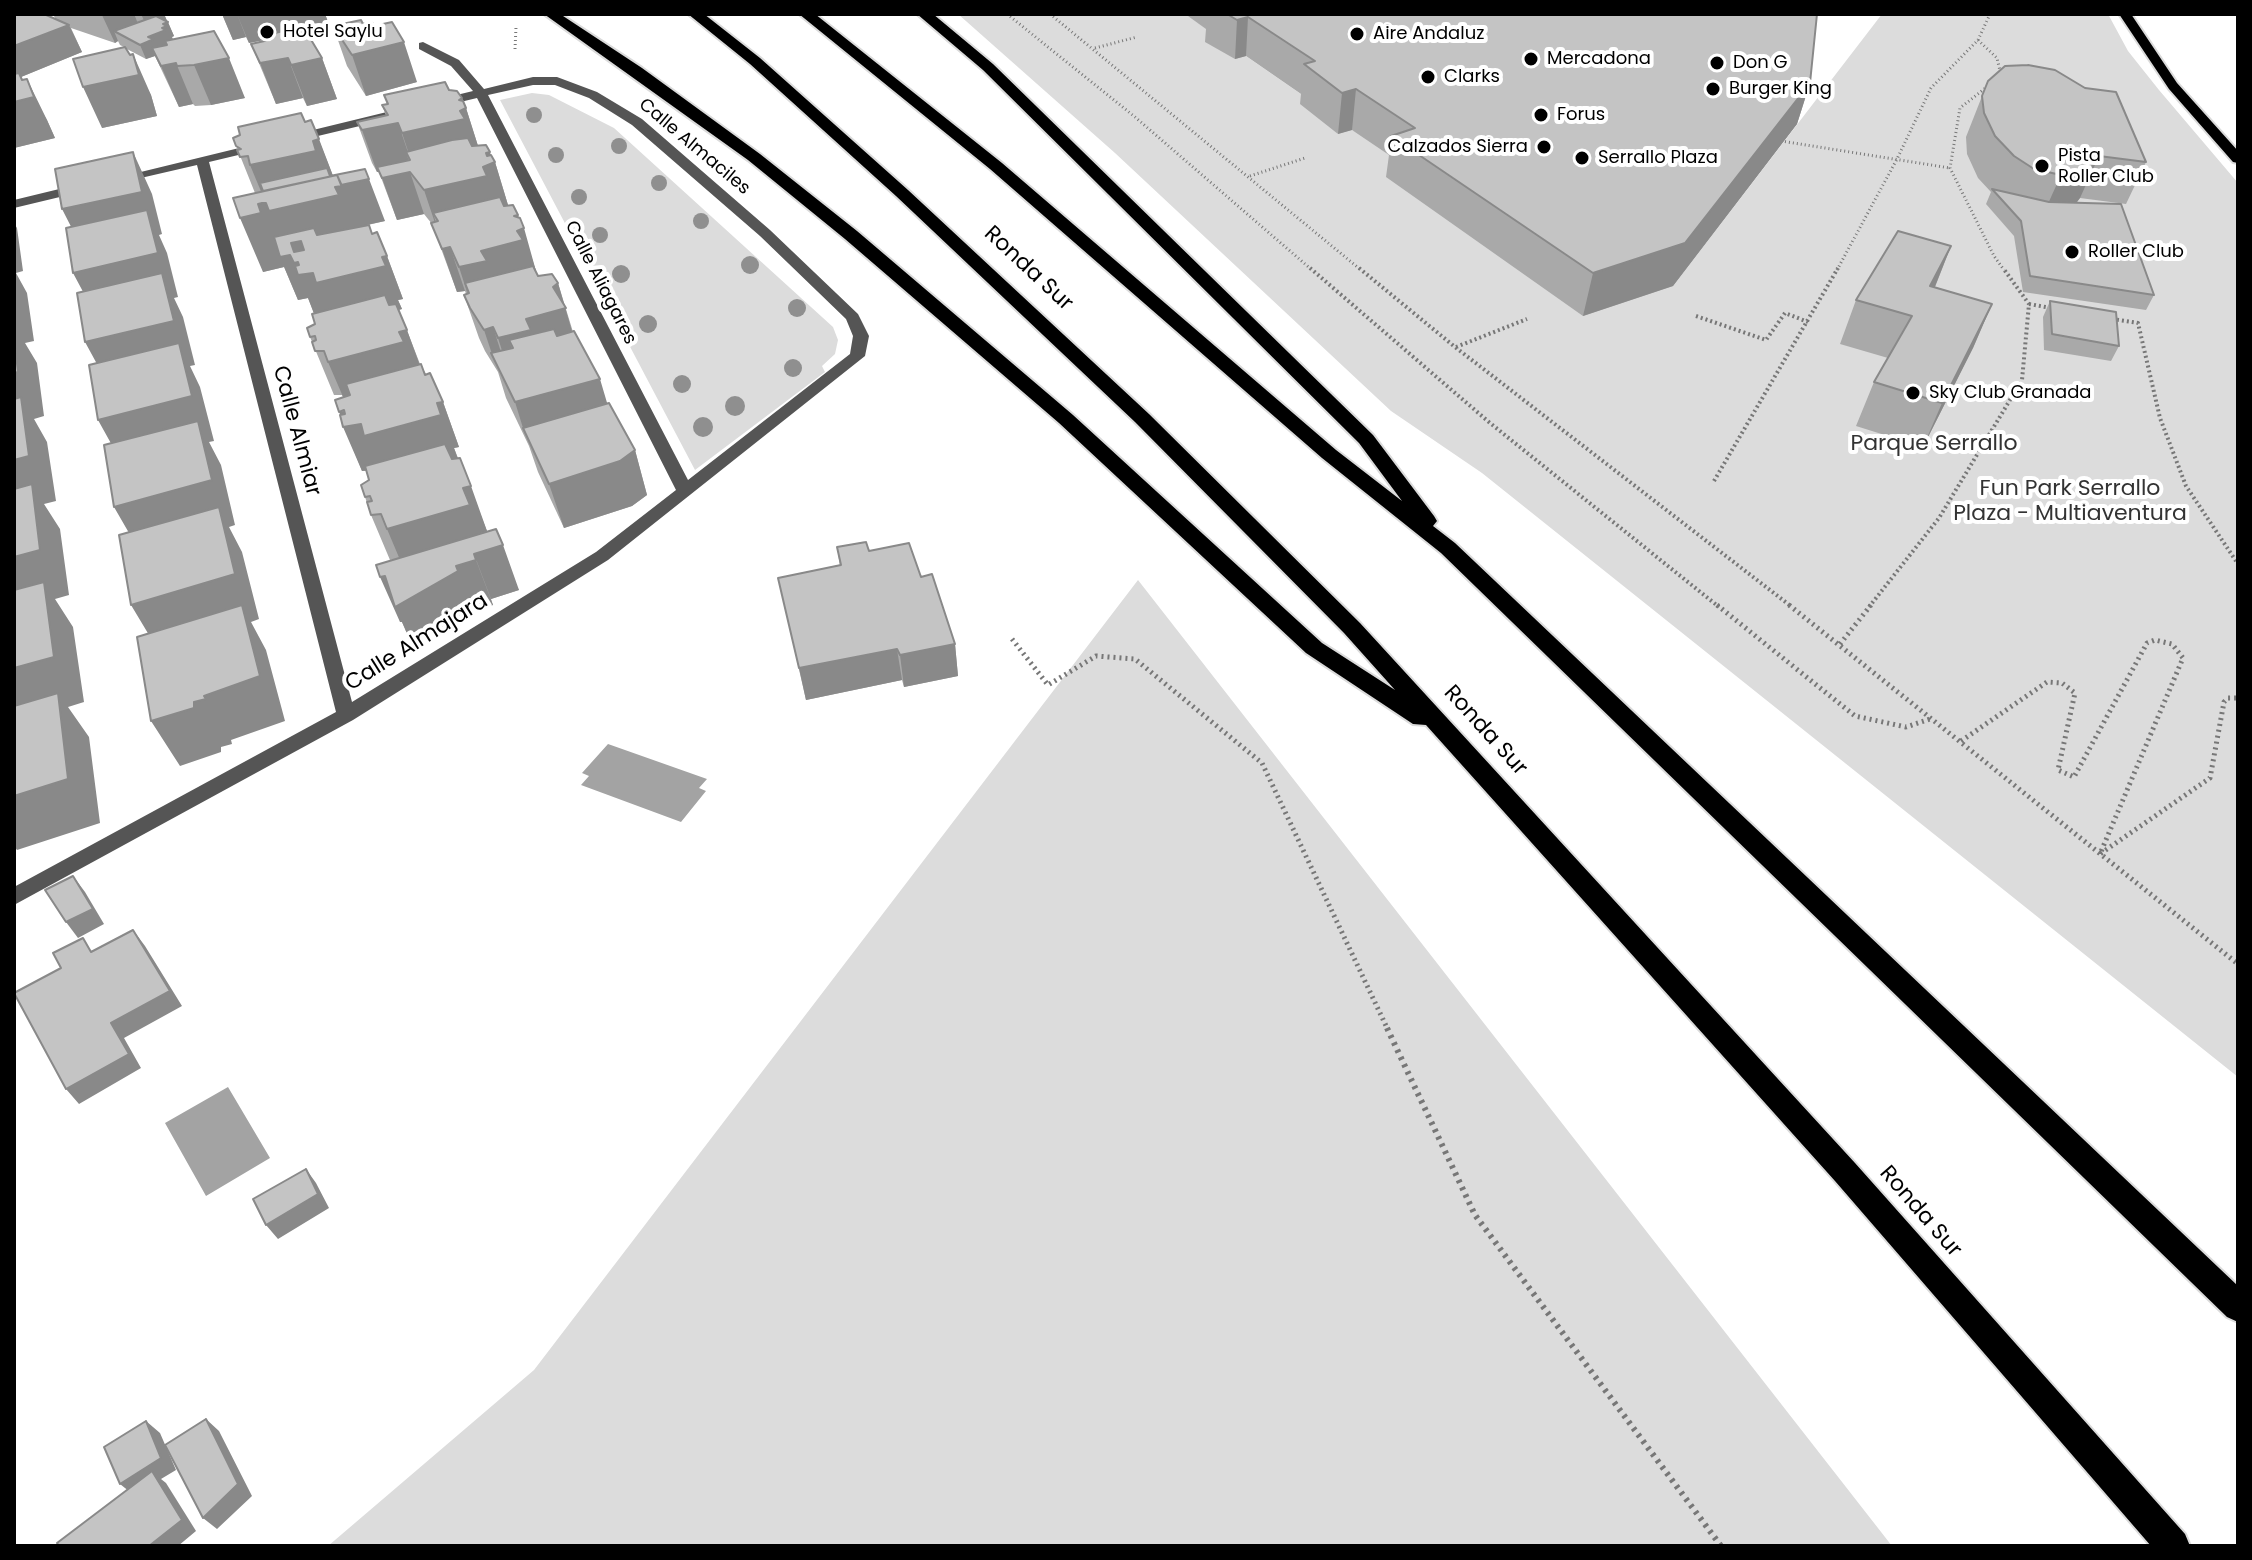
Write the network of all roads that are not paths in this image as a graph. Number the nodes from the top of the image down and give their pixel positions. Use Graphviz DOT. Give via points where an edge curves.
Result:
graph roads {
  1 [pos="551,14"];
  2 [pos="695,14"];
  3 [pos="806,14"];
  4 [pos="924,14"];
  5 [pos="2125,14"];
  6 [pos="423,46"];
  7 [pos="481,93"];
  8 [pos="202,159"];
  9 [pos="2238,159"];
  10 [pos="14,204"];
  11 [pos="817,388"];
  12 [pos="685,491"];
  13 [pos="1448,548"];
  14 [pos="346,715"];
  15 [pos="1449,736"];
  16 [pos="14,897"];
  17 [pos="2238,1307"];
  18 [pos="2173,1546"];
  1 -- 15 [label="highway" via="637,71 851,235 1066,419 1314,648"];
  2 -- 15 [label="highway, Ronda Sur" via="902,193 1122,398 1352,628"];
  3 -- 13 [label="highway" via="996,166 1329,454"];
  4 -- 13 [label="highway" via="988,67 1366,439"];
  5 -- 9 [label="main road" via="2173,86"];
  6 -- 7 [label="street, Calle Aliagares" via="455,63"];
  7 -- 8 [label="street, Calle Almaciles"];
  7 -- 11 [label="street, Calle Almaciles" via="557,81 593,95 637,122 730,203 853,317 861,336 857,356"];
  7 -- 12 [label="street, Calle Aliagares"];
  8 -- 10 [label="street, Calle Almaciles"];
  8 -- 14 [label="street, Calle Almiar"];
  11 -- 12 [label="street, Calle Almajara"];
  12 -- 14 [label="street, Calle Almajara" via="602,556"];
  13 -- 17 [label="highway"];
  14 -- 16 [label="street, Calle Almajara"];
  15 -- 18 [label="highway, Ronda Sur" via="1845,1172"];
}
